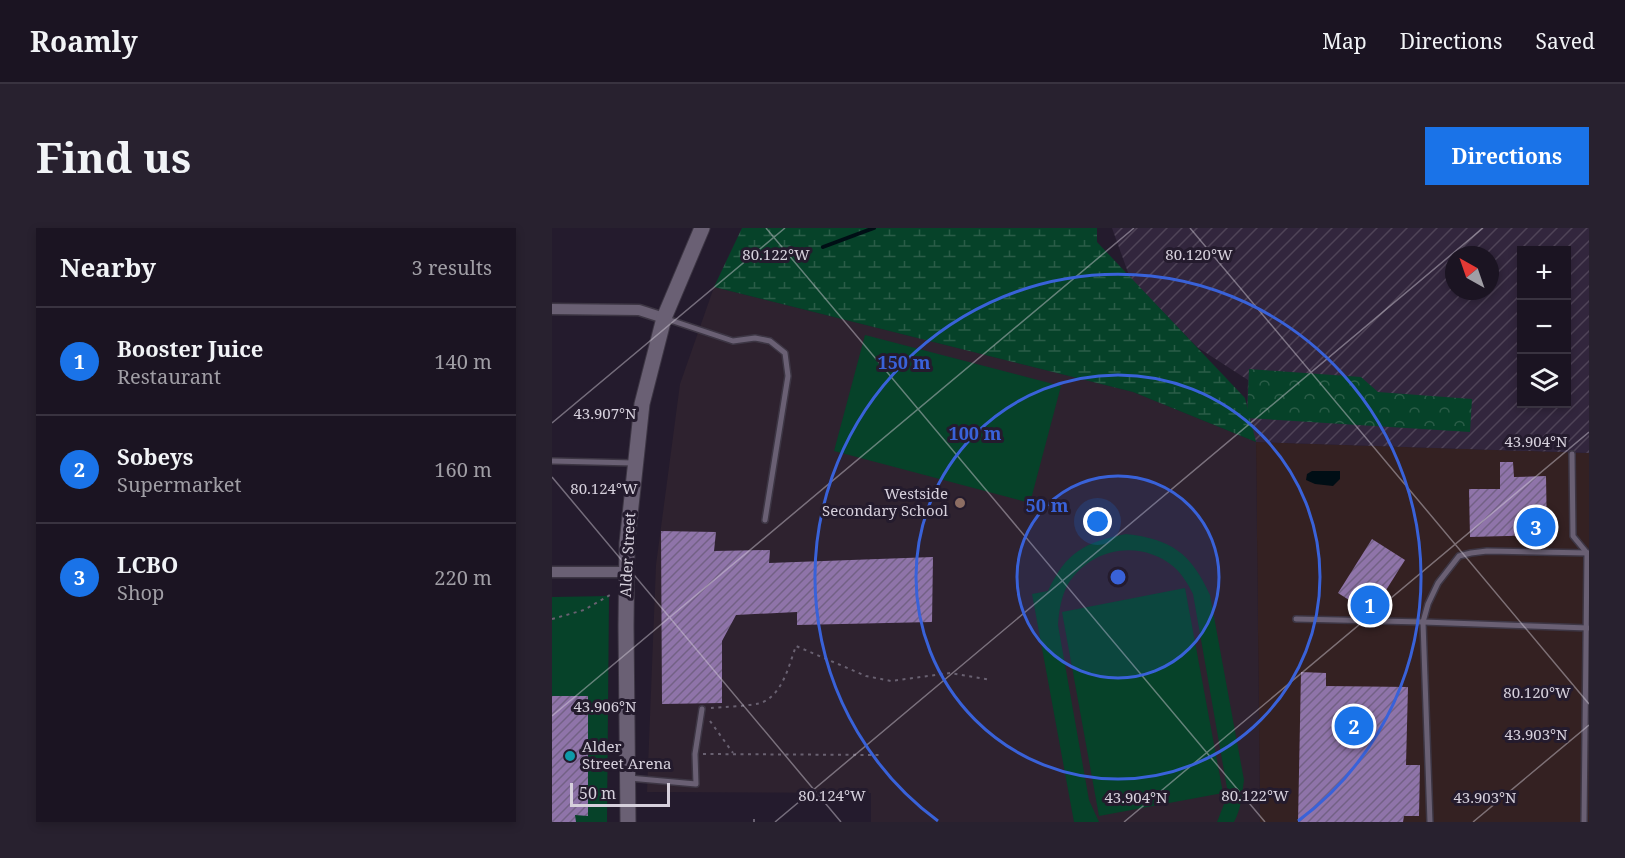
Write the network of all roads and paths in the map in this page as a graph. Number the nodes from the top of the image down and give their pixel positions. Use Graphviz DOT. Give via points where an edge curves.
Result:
graph roads {
  1 [pos="702,228"];
  2 [pos="552,309"];
  3 [pos="664,318"];
  4 [pos="1572,454"];
  5 [pos="552,461"];
  6 [pos="635,463"];
  7 [pos="765,520"];
  8 [pos="1588,553"];
  9 [pos="552,572"];
  10 [pos="626,572"];
  11 [pos="610,595"];
  12 [pos="552,619"];
  13 [pos="1296,619"];
  14 [pos="1423,622"];
  15 [pos="1587,628"];
  16 [pos="991,680"];
  17 [pos="702,709"];
  18 [pos="1587,729"];
  19 [pos="733,753"];
  20 [pos="695,754"];
  21 [pos="879,755"];
  22 [pos="627,778"];
  23 [pos="628,822"];
  24 [pos="1430,822"];
  25 [pos="1584,822"];
  1 -- 3 [label="street, Alder Street"];
  2 -- 3 [label="street" via="639,310"];
  3 -- 6 [label="street, Alder Street" via="642,404"];
  3 -- 7 [label="lane" via="733,341 770,341 785,353 788,376"];
  4 -- 8 [label="lane" via="1573,536"];
  5 -- 6 [label="lane"];
  6 -- 10 [label="street, Alder Street"];
  8 -- 14 [label="lane" via="1487,551 1459,556 1438,583"];
  8 -- 15 [label="lane"];
  9 -- 10 [label="street"];
  10 -- 22 [label="street, Alder Street"];
  11 -- 12 [label="path" via="584,610"];
  13 -- 14 [label="lane"];
  14 -- 15 [label="lane"];
  14 -- 24 [label="lane"];
  15 -- 18 [label="lane"];
  16 -- 17 [label="path" via="950,672 891,681 866,675 796,646 776,692 762,703"];
  17 -- 19 [label="path"];
  17 -- 20 [label="lane"];
  18 -- 25 [label="lane"];
  19 -- 20 [label="path"];
  19 -- 21 [label="path"];
  20 -- 22 [label="lane" via="696,784"];
  22 -- 23 [label="street, Alder Street"];
}
